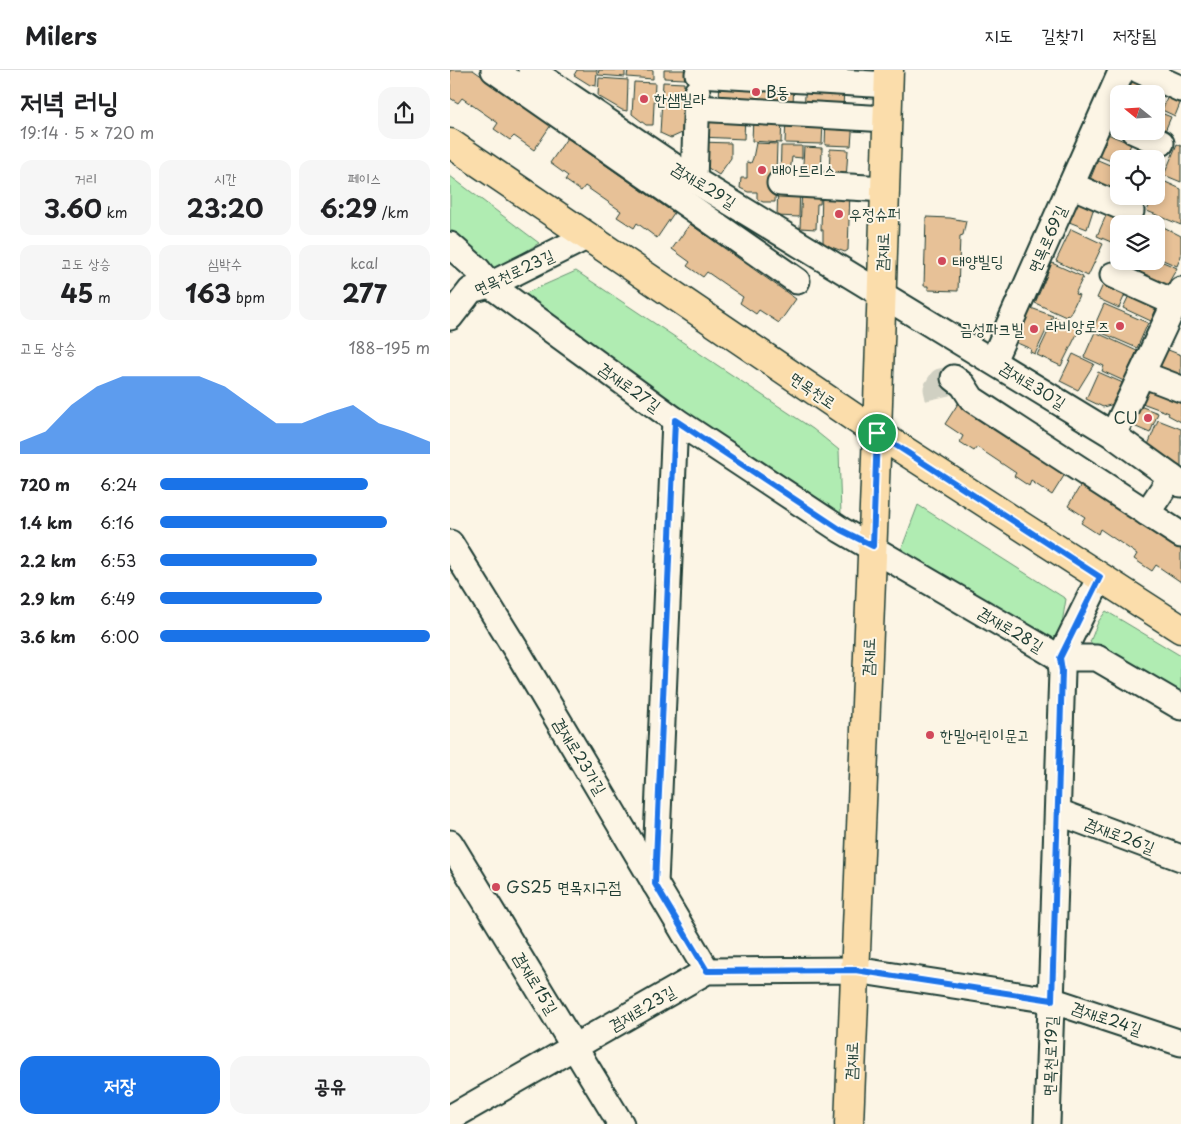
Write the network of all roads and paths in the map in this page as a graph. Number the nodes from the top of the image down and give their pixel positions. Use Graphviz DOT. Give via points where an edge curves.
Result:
graph roads {
  1 [pos="494,70"];
  2 [pos="531,70"];
  3 [pos="1122,70"];
  4 [pos="1139,70"];
  5 [pos="698,72"];
  6 [pos="889,78"];
  7 [pos="1118,85"];
  8 [pos="1181,89"];
  9 [pos="696,108"];
  10 [pos="887,119"];
  11 [pos="1110,121"];
  12 [pos="1154,140"];
  13 [pos="1161,143"];
  14 [pos="450,144"];
  15 [pos="694,180"];
  16 [pos="780,183"];
  17 [pos="1071,185"];
  18 [pos="884,189"];
  19 [pos="1130,211"];
  20 [pos="586,237"];
  21 [pos="450,245"];
  22 [pos="1113,275"];
  23 [pos="797,282"];
  24 [pos="490,285"];
  25 [pos="881,293"];
  26 [pos="1177,305"];
  27 [pos="450,317"];
  28 [pos="993,360"];
  29 [pos="1142,374"];
  30 [pos="954,378"];
  31 [pos="1181,389"];
  32 [pos="675,420"];
  33 [pos="877,433"];
  34 [pos="1113,435"];
  35 [pos="1176,480"];
  36 [pos="1147,513"];
  37 [pos="1181,535"];
  38 [pos="450,543"];
  39 [pos="873,546"];
  40 [pos="1100,577"];
  41 [pos="1181,629"];
  42 [pos="1060,658"];
  43 [pos="1181,707"];
  44 [pos="1058,812"];
  45 [pos="450,843"];
  46 [pos="1181,858"];
  47 [pos="655,884"];
  48 [pos="855,970"];
  49 [pos="707,971"];
  50 [pos="1052,1000"];
  51 [pos="1181,1043"];
  52 [pos="575,1047"];
  53 [pos="450,1118"];
  54 [pos="621,1124"];
  55 [pos="849,1124"];
  56 [pos="1047,1124"];
  1 -- 23 [label="street"];
  2 -- 15 [label="street, 겸재로29길"];
  3 -- 7 [label="street, 면목로69길"];
  4 -- 8 [label="street"];
  5 -- 6 [label="street, 겸재로"];
  5 -- 9 [label="street"];
  6 -- 10 [label="main road, 겸재로"];
  9 -- 10 [label="street"];
  9 -- 15 [label="street"];
  10 -- 18 [label="main road, 겸재로"];
  11 -- 17 [label="street, 면목로69길"];
  12 -- 13 [label="street"];
  14 -- 20 [label="main road, 면목천로"];
  15 -- 25 [label="street, 겸재로29길"];
  16 -- 18 [label="street"];
  17 -- 19 [label="street"];
  17 -- 28 [label="street, 면목로69길"];
  18 -- 25 [label="main road, 겸재로"];
  20 -- 24 [label="street, 면목천로23길"];
  20 -- 33 [label="main road, 면목천로"];
  21 -- 24 [label="street, 겸재로27길" via="478,268"];
  22 -- 26 [label="street"];
  24 -- 27 [label="street, 면목천로23길" via="471,290"];
  24 -- 32 [label="street, 겸재로27길"];
  25 -- 28 [label="street, 겸재로30길"];
  25 -- 33 [label="main road, 겸재로"];
  26 -- 29 [label="street"];
  28 -- 34 [label="street, 겸재로30길"];
  29 -- 31 [label="street"];
  29 -- 34 [label="street"];
  30 -- 36 [label="street" via="972,399"];
  32 -- 39 [label="street, 겸재로27길" via="841,530"];
  32 -- 47 [label="street"];
  33 -- 39 [label="main road, 겸재로"];
  33 -- 40 [label="main road, 면목천로"];
  34 -- 35 [label="street, 겸재로30길"];
  35 -- 36 [label="street"];
  36 -- 37 [label="street"];
  38 -- 47 [label="street, 겸재로23가길"];
  39 -- 42 [label="street, 겸재로28길"];
  39 -- 48 [label="main road, 겸재로"];
  40 -- 41 [label="main road, 면목천로"];
  40 -- 42 [label="street"];
  42 -- 43 [label="street, 겸재로28길" via="1097,658"];
  42 -- 44 [label="street, 면목천로19길"];
  44 -- 46 [label="street, 겸재로26길"];
  44 -- 50 [label="street, 면목천로19길"];
  45 -- 52 [label="street, 겸재로15길"];
  47 -- 49 [label="street, 겸재로23가길"];
  48 -- 49 [label="street, 겸재로23길"];
  48 -- 50 [label="street, 겸재로24길"];
  48 -- 55 [label="main road, 겸재로"];
  49 -- 52 [label="street, 겸재로23길"];
  50 -- 51 [label="street, 겸재로24길"];
  50 -- 56 [label="street, 면목천로19길"];
  52 -- 53 [label="street, 겸재로23길"];
  52 -- 54 [label="street, 겸재로15길"];
}
